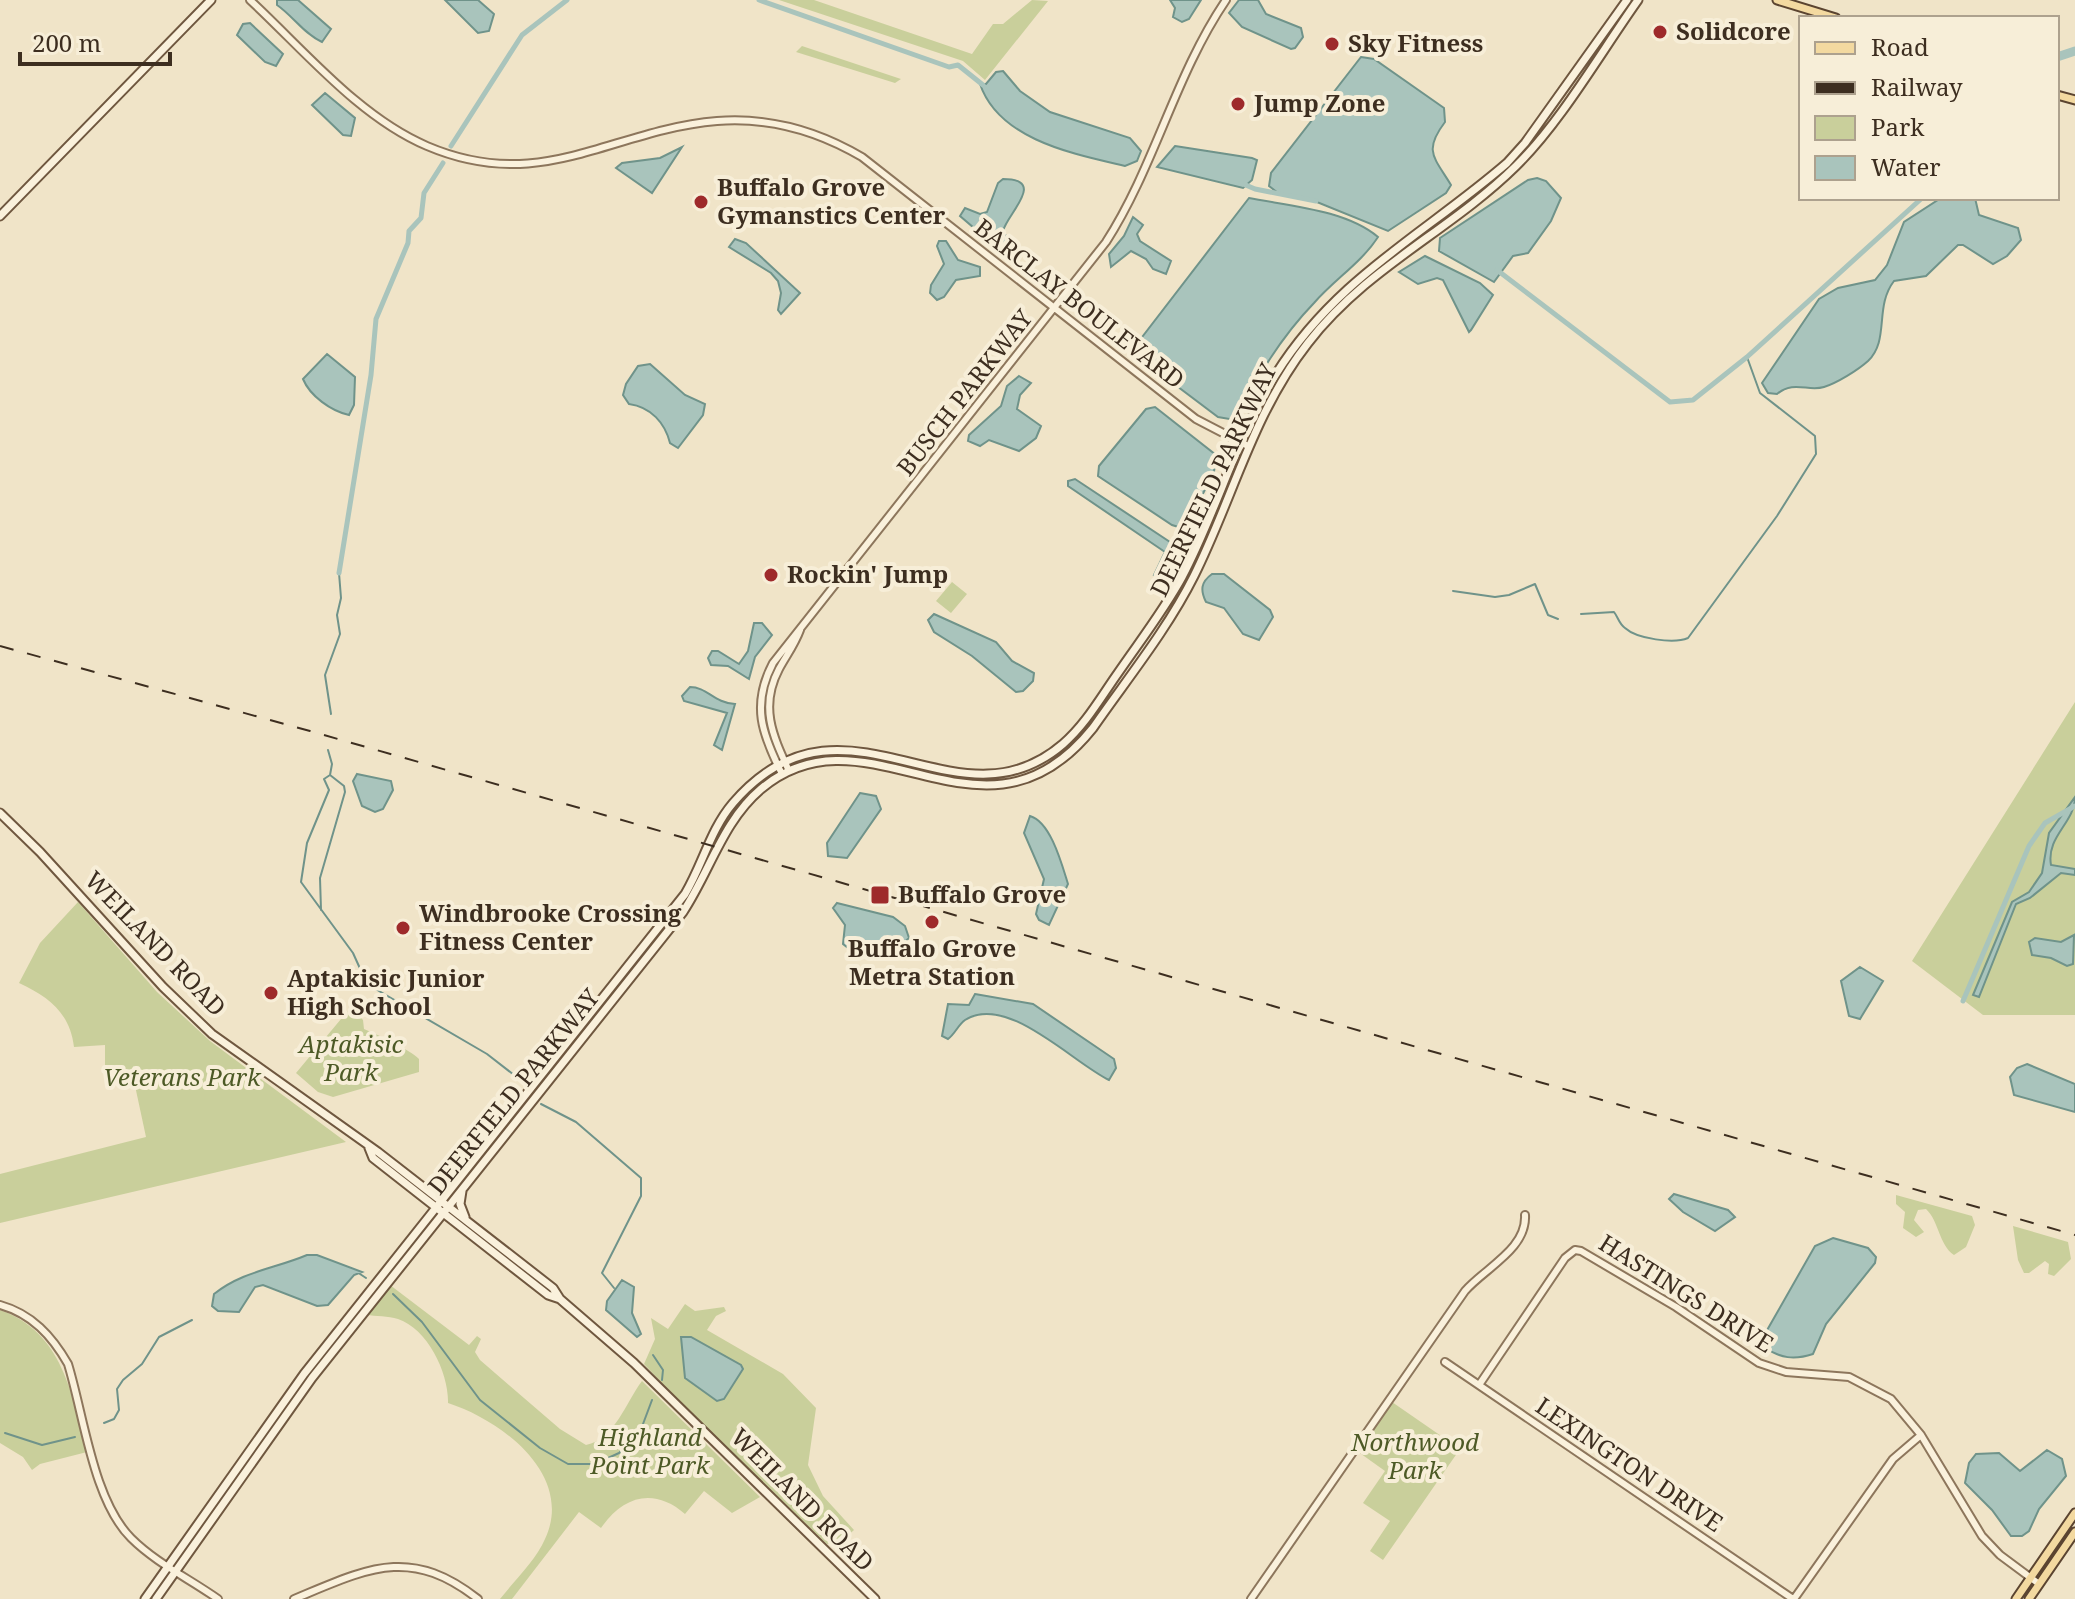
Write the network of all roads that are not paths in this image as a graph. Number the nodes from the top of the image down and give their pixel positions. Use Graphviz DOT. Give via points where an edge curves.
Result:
graph roads {
  1 [pos="211,0"];
  2 [pos="250,0"];
  3 [pos="1226,0"];
  4 [pos="1627,0"];
  5 [pos="1638,0"];
  6 [pos="1777,0"];
  7 [pos="1787,0"];
  8 [pos="1831,16"];
  9 [pos="0,216"];
  10 [pos="1054,310"];
  11 [pos="1244,444"];
  12 [pos="781,764"];
  13 [pos="786,773"];
  14 [pos="0,813"];
  15 [pos="464,1187"];
  16 [pos="442,1207"];
  17 [pos="1525,1215"];
  18 [pos="469,1222"];
  19 [pos="560,1299"];
  20 [pos="0,1305"];
  21 [pos="1445,1362"];
  22 [pos="1479,1385"];
  23 [pos="1921,1435"];
  24 [pos="2075,1513"];
  25 [pos="2075,1532"];
  26 [pos="171,1568"];
  27 [pos="2030,1577"];
  28 [pos="2039,1584"];
  29 [pos="145,1599"];
  30 [pos="156,1599"];
  31 [pos="218,1599"];
  32 [pos="294,1599"];
  33 [pos="478,1599"];
  34 [pos="875,1599"];
  35 [pos="1251,1599"];
  36 [pos="1794,1599"];
  37 [pos="2016,1599"];
  38 [pos="2029,1599"];
  1 -- 9 [label="main road"];
  2 -- 10 [label="street, BARCLAY BOULEVARD" via="387,124 429,147 470,160 542,164 717,121 757,121 819,136 862,157"];
  3 -- 10 [label="street, BUSCH PARKWAY" via="1197,50 1137,190 1106,242"];
  4 -- 11 [label="main road, DEERFIELD PARKWAY" via="1507,163 1373,264 1318,318 1276,374"];
  5 -- 11 [label="main road, DEERFIELD PARKWAY" via="1515,168 1380,270 1317,332"];
  6 -- 7 [label="main road"];
  7 -- 8 [label="main road"];
  10 -- 11 [label="street, BARCLAY BOULEVARD" via="1196,419"];
  10 -- 12 [label="street, BUSCH PARKWAY" via="773,663 760,697 761,729"];
  11 -- 12 [label="main road, DEERFIELD PARKWAY" via="1170,598 1084,722 1046,757 1014,771 975,776 855,750 823,751"];
  11 -- 13 [label="main road, DEERFIELD PARKWAY" via="1186,590 1093,728 1061,760 1018,781 975,786 863,761 818,761"];
  12 -- 13 [label="street, BUSCH PARKWAY"];
  12 -- 16 [label="main road, DEERFIELD PARKWAY" via="725,813 685,894"];
  13 -- 15 [label="main road, DEERFIELD PARKWAY" via="739,811 683,912"];
  14 -- 16 [label="main road, WEILAND ROAD" via="189,1013"];
  15 -- 16 [label="main road, DEERFIELD PARKWAY"];
  15 -- 18 [label="main road" via="460,1204"];
  16 -- 18 [label="main road, WEILAND ROAD"];
  16 -- 19 [label="main road, WEILAND ROAD" via="548,1295"];
  16 -- 26 [label="main road, DEERFIELD PARKWAY"];
  17 -- 35 [label="street" via="1525,1227 1511,1249 1474,1281 1441,1325"];
  18 -- 19 [label="main road, WEILAND ROAD"];
  19 -- 34 [label="main road, WEILAND ROAD" via="634,1363"];
  20 -- 26 [label="street" via="32,1320 58,1346 111,1510 131,1538"];
  21 -- 22 [label="street, LEXINGTON DRIVE"];
  22 -- 23 [label="street, HASTINGS DRIVE" via="1565,1258 1581,1251 1759,1363 1786,1372 1849,1377 1877,1389"];
  22 -- 36 [label="street, LEXINGTON DRIVE"];
  23 -- 27 [label="street" via="1982,1536"];
  23 -- 36 [label="street" via="1893,1459"];
  24 -- 27 [label="main road"];
  25 -- 28 [label="main road"];
  26 -- 29 [label="main road, DEERFIELD PARKWAY"];
  26 -- 30 [label="main road, DEERFIELD PARKWAY"];
  26 -- 31 [label="street"];
  27 -- 28 [label="street"];
  27 -- 37 [label="main road"];
  28 -- 38 [label="main road"];
  32 -- 33 [label="street" via="363,1572 397,1565 440,1573"];
}
